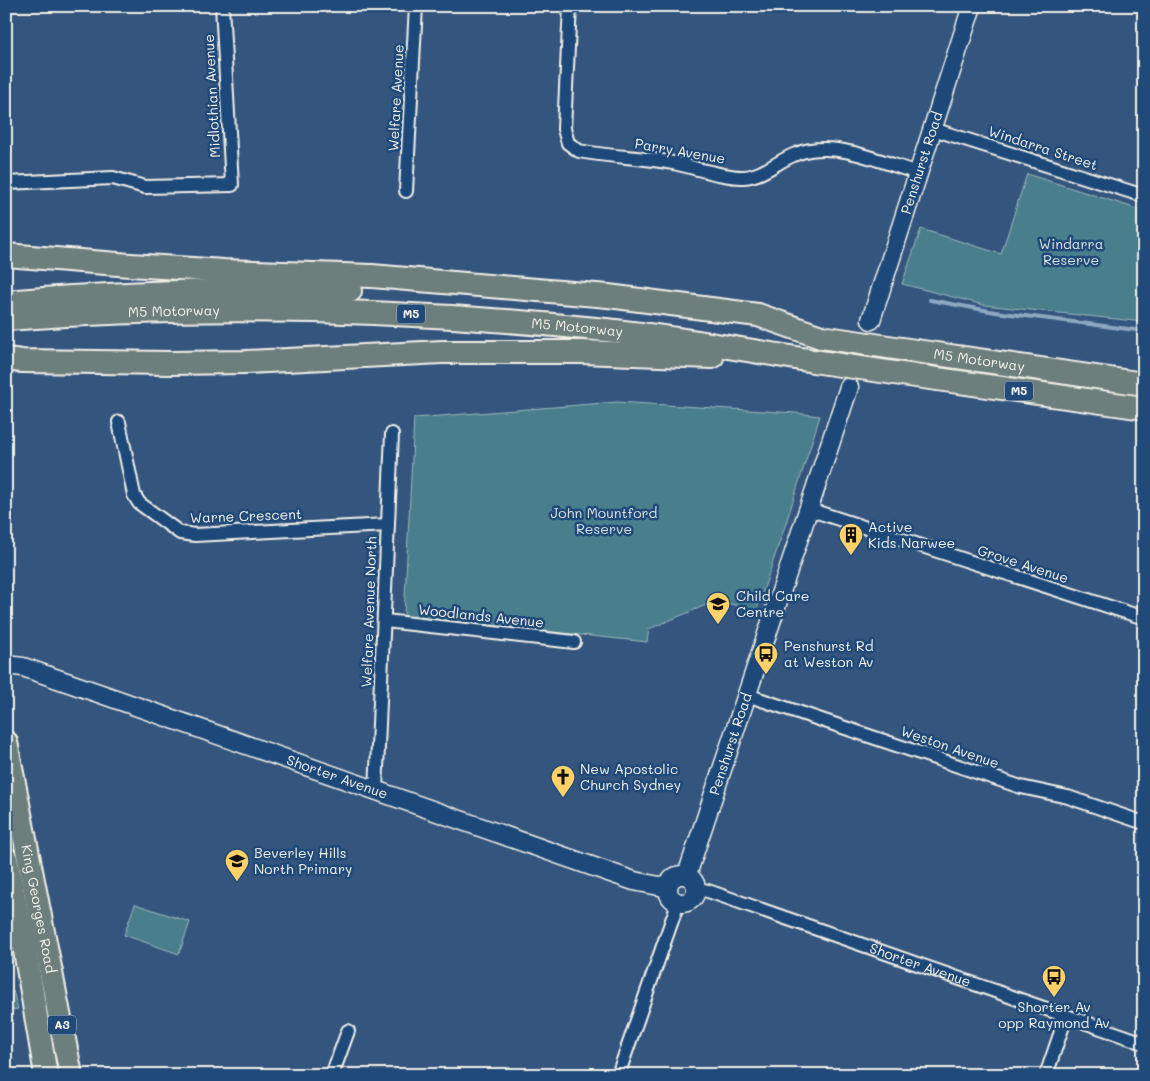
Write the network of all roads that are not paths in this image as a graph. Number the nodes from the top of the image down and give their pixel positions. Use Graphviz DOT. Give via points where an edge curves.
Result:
graph roads {
  1 [pos="222,6"];
  2 [pos="416,6"];
  3 [pos="570,6"];
  4 [pos="972,6"];
  5 [pos="933,129"];
  6 [pos="918,174"];
  7 [pos="6,182"];
  8 [pos="406,191"];
  9 [pos="1144,196"];
  10 [pos="7,255"];
  11 [pos="6,302"];
  12 [pos="6,320"];
  13 [pos="871,320"];
  14 [pos="820,337"];
  15 [pos="6,359"];
  16 [pos="813,361"];
  17 [pos="172,363"];
  18 [pos="6,371"];
  19 [pos="1144,384"];
  20 [pos="849,387"];
  21 [pos="1144,408"];
  22 [pos="118,422"];
  23 [pos="392,434"];
  24 [pos="808,510"];
  25 [pos="388,524"];
  26 [pos="1144,618"];
  27 [pos="385,621"];
  28 [pos="574,642"];
  29 [pos="6,665"];
  30 [pos="748,695"];
  31 [pos="6,742"];
  32 [pos="376,791"];
  33 [pos="1144,823"];
  34 [pos="6,859"];
  35 [pos="692,882"];
  36 [pos="668,885"];
  37 [pos="9,888"];
  38 [pos="678,903"];
  39 [pos="1066,1016"];
  40 [pos="348,1031"];
  41 [pos="1144,1043"];
  42 [pos="67,1074"];
  43 [pos="46,1075"];
  44 [pos="332,1075"];
  45 [pos="618,1075"];
  46 [pos="1046,1075"];
  1 -- 7 [label="street, Midlothian Avenue" via="232,185 145,187 113,178"];
  2 -- 8 [label="street, Welfare Avenue"];
  3 -- 6 [label="street, Parry Avenue" via="564,129 568,143 579,151 744,177 797,153 829,148"];
  4 -- 5 [label="street, Penshurst Road"];
  5 -- 6 [label="street, Penshurst Road"];
  5 -- 9 [label="street, Windarra Street"];
  6 -- 13 [label="street, Penshurst Road"];
  10 -- 14 [label="highway, M5" via="215,271 372,276 608,296 758,316"];
  11 -- 14 [label="highway, M5 Motorway / M5" via="202,290 357,291 559,305"];
  12 -- 16 [label="highway, M5 Motorway / M5" via="173,310 405,314 596,329"];
  14 -- 19 [label="highway, M5 Motorway / M5, bridge"];
  15 -- 17 [label="highway"];
  16 -- 17 [label="highway" via="581,352 442,352"];
  16 -- 21 [label="highway, M5 Motorway / M5, bridge"];
  17 -- 18 [label="highway"];
  20 -- 24 [label="street, Penshurst Road"];
  22 -- 25 [label="street, Warne Crescent" via="134,495 139,503 180,533 195,535"];
  23 -- 25 [label="street, Welfare Avenue North"];
  24 -- 26 [label="street, Grove Avenue"];
  24 -- 30 [label="street, Penshurst Road"];
  25 -- 27 [label="street, Welfare Avenue North"];
  27 -- 28 [label="street, Woodlands Avenue"];
  27 -- 32 [label="street, Welfare Avenue North"];
  29 -- 32 [label="street, Shorter Avenue" via="23,667"];
  30 -- 33 [label="street, Weston Avenue" via="1021,787 1068,797"];
  30 -- 35 [label="street, Penshurst Road"];
  31 -- 42 [label="highway, King Georges Road / A3"];
  32 -- 36 [label="street, Shorter Avenue" via="634,881"];
  34 -- 37 [label="highway, King Georges Road / A3"];
  35 -- 36 [label="street" via="678,875"];
  35 -- 38 [label="street" via="694,897 686,903"];
  35 -- 39 [label="street, Shorter Avenue" via="727,898"];
  36 -- 38 [label="street" via="670,897"];
  37 -- 43 [label="highway, King Georges Road / A3" via="24,945"];
  38 -- 45 [label="street"];
  39 -- 41 [label="street, Shorter Avenue"];
  39 -- 46 [label="street"];
  40 -- 44 [label="street"];
}
